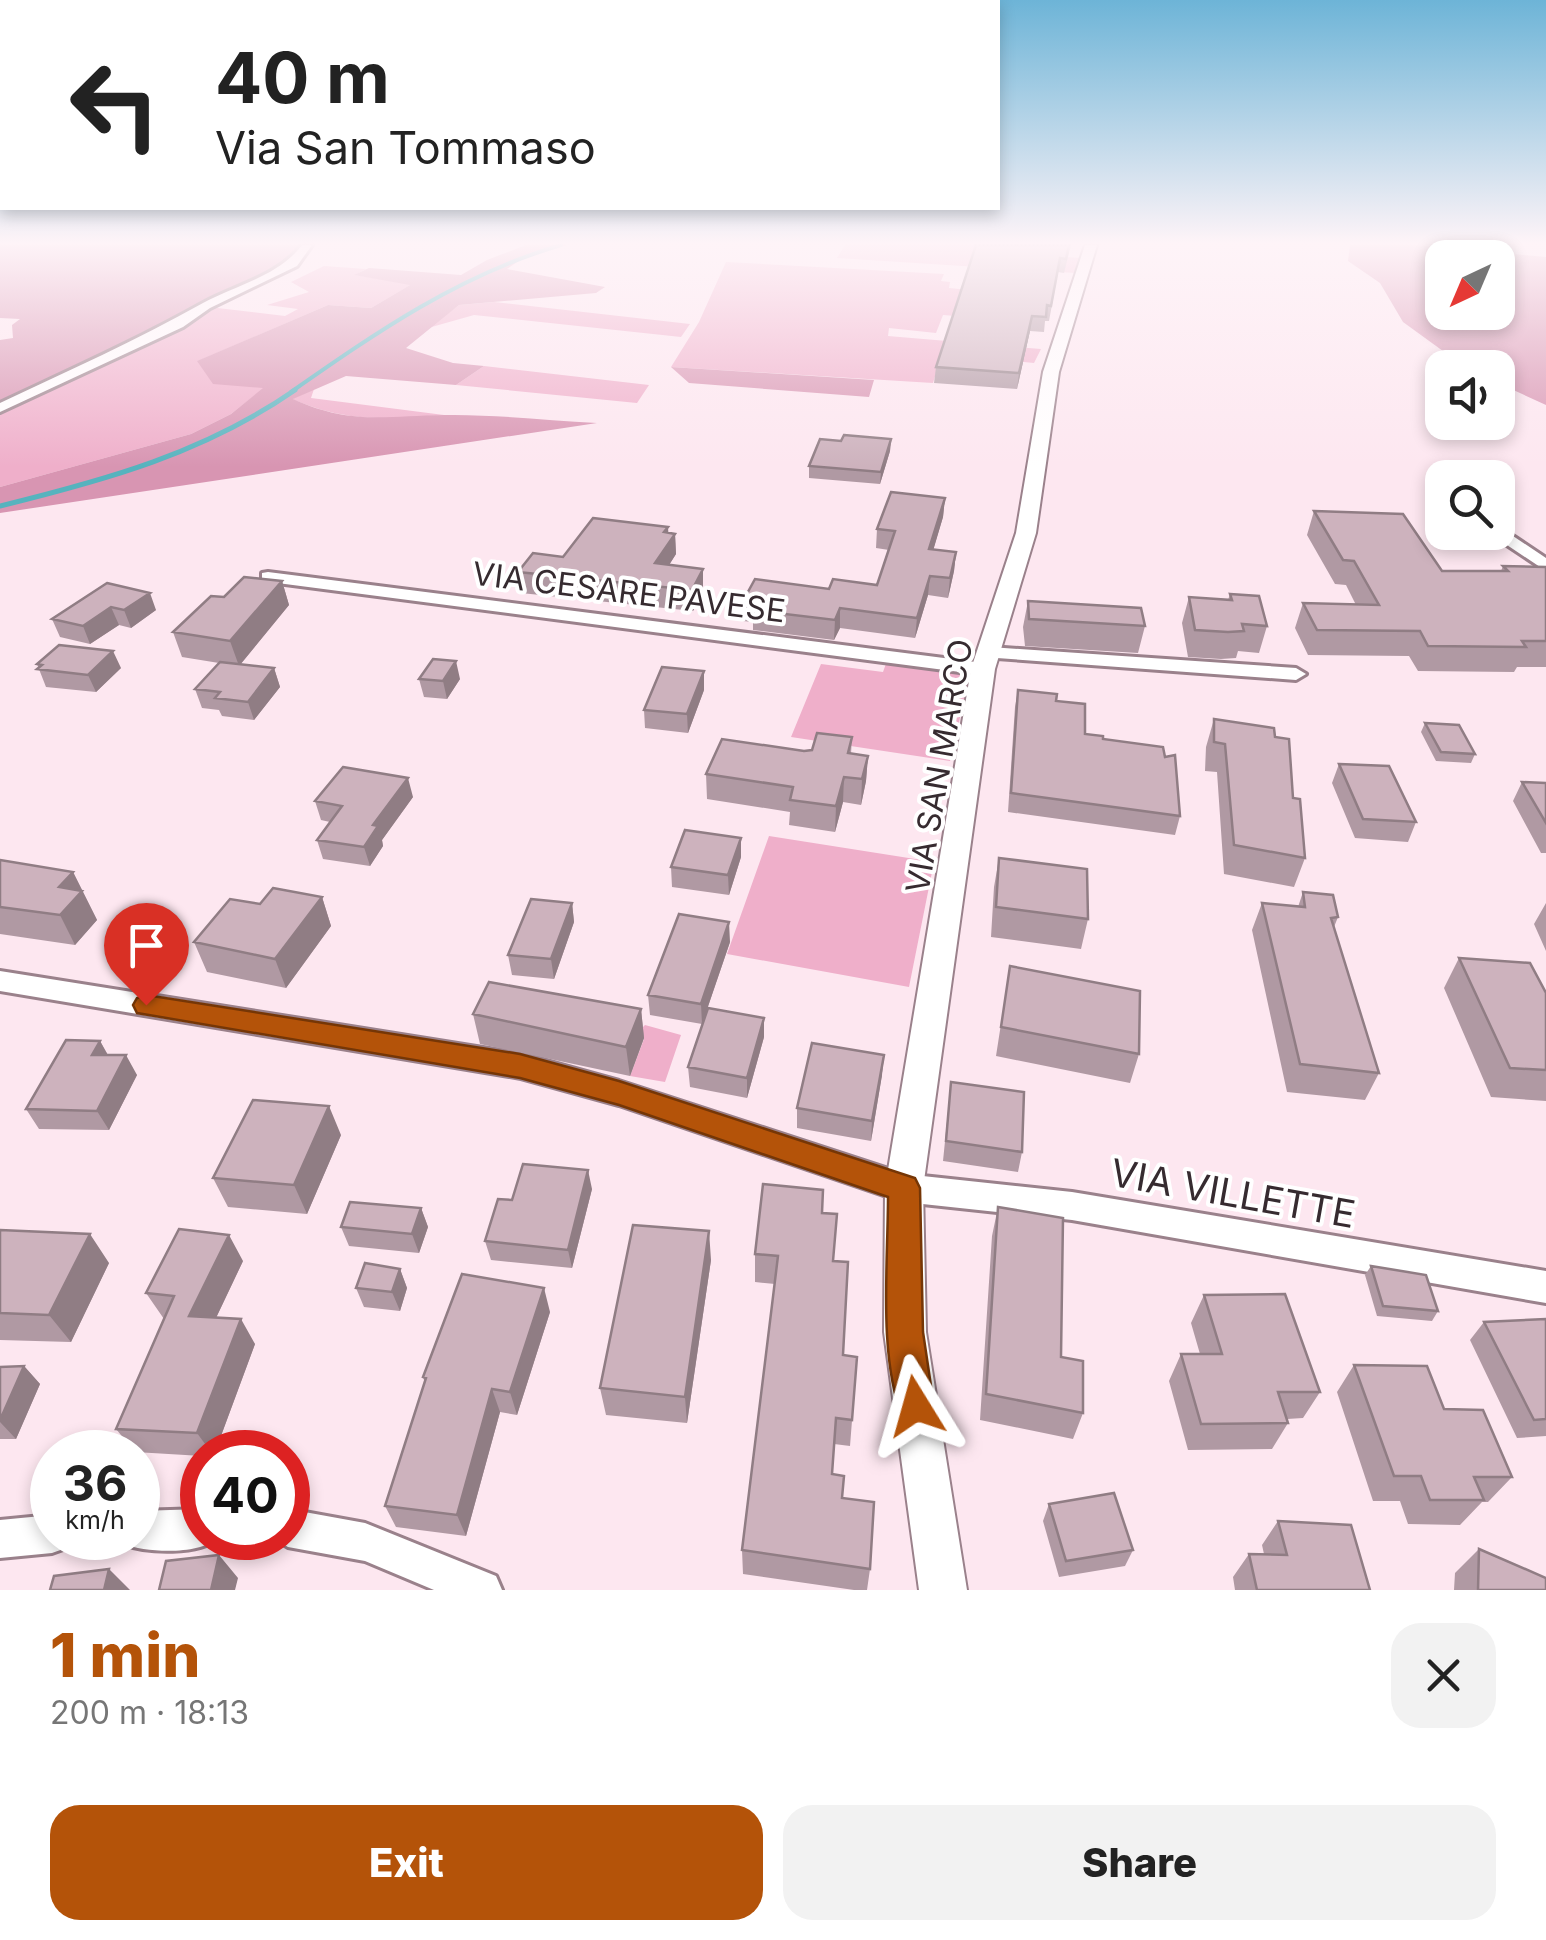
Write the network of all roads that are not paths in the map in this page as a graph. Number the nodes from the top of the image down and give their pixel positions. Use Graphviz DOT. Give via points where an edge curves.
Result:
graph roads {
  1 [pos="186,319"];
  2 [pos="1068,319"];
  3 [pos="0,408"];
  4 [pos="1515,543"];
  5 [pos="1546,566"];
  6 [pos="268,577"];
  7 [pos="986,661"];
  8 [pos="1296,674"];
  9 [pos="0,981"];
  10 [pos="904,1188"];
  11 [pos="1546,1287"];
  12 [pos="310,1532"];
  13 [pos="30,1536"];
  14 [pos="0,1539"];
  15 [pos="482,1590"];
  16 [pos="943,1590"];
  1 -- 3 [label="street"];
  2 -- 7 [label="street, VIA SAN MARCO" via="1051,372 1026,533"];
  4 -- 5 [label="street"];
  6 -- 7 [label="street, VIA CESARE PAVESE"];
  7 -- 8 [label="street, VIA CESARE PAVESE"];
  7 -- 10 [label="street, VIA SAN MARCO"];
  9 -- 10 [label="street, VIA VILLETTE" via="520,1066"];
  10 -- 11 [label="street, VIA VILLETTE" via="1072,1206"];
  10 -- 16 [label="street, VIA SAN MARCO" via="905,1332"];
  12 -- 15 [label="street" via="365,1542"];
  13 -- 14 [label="street"];
}
